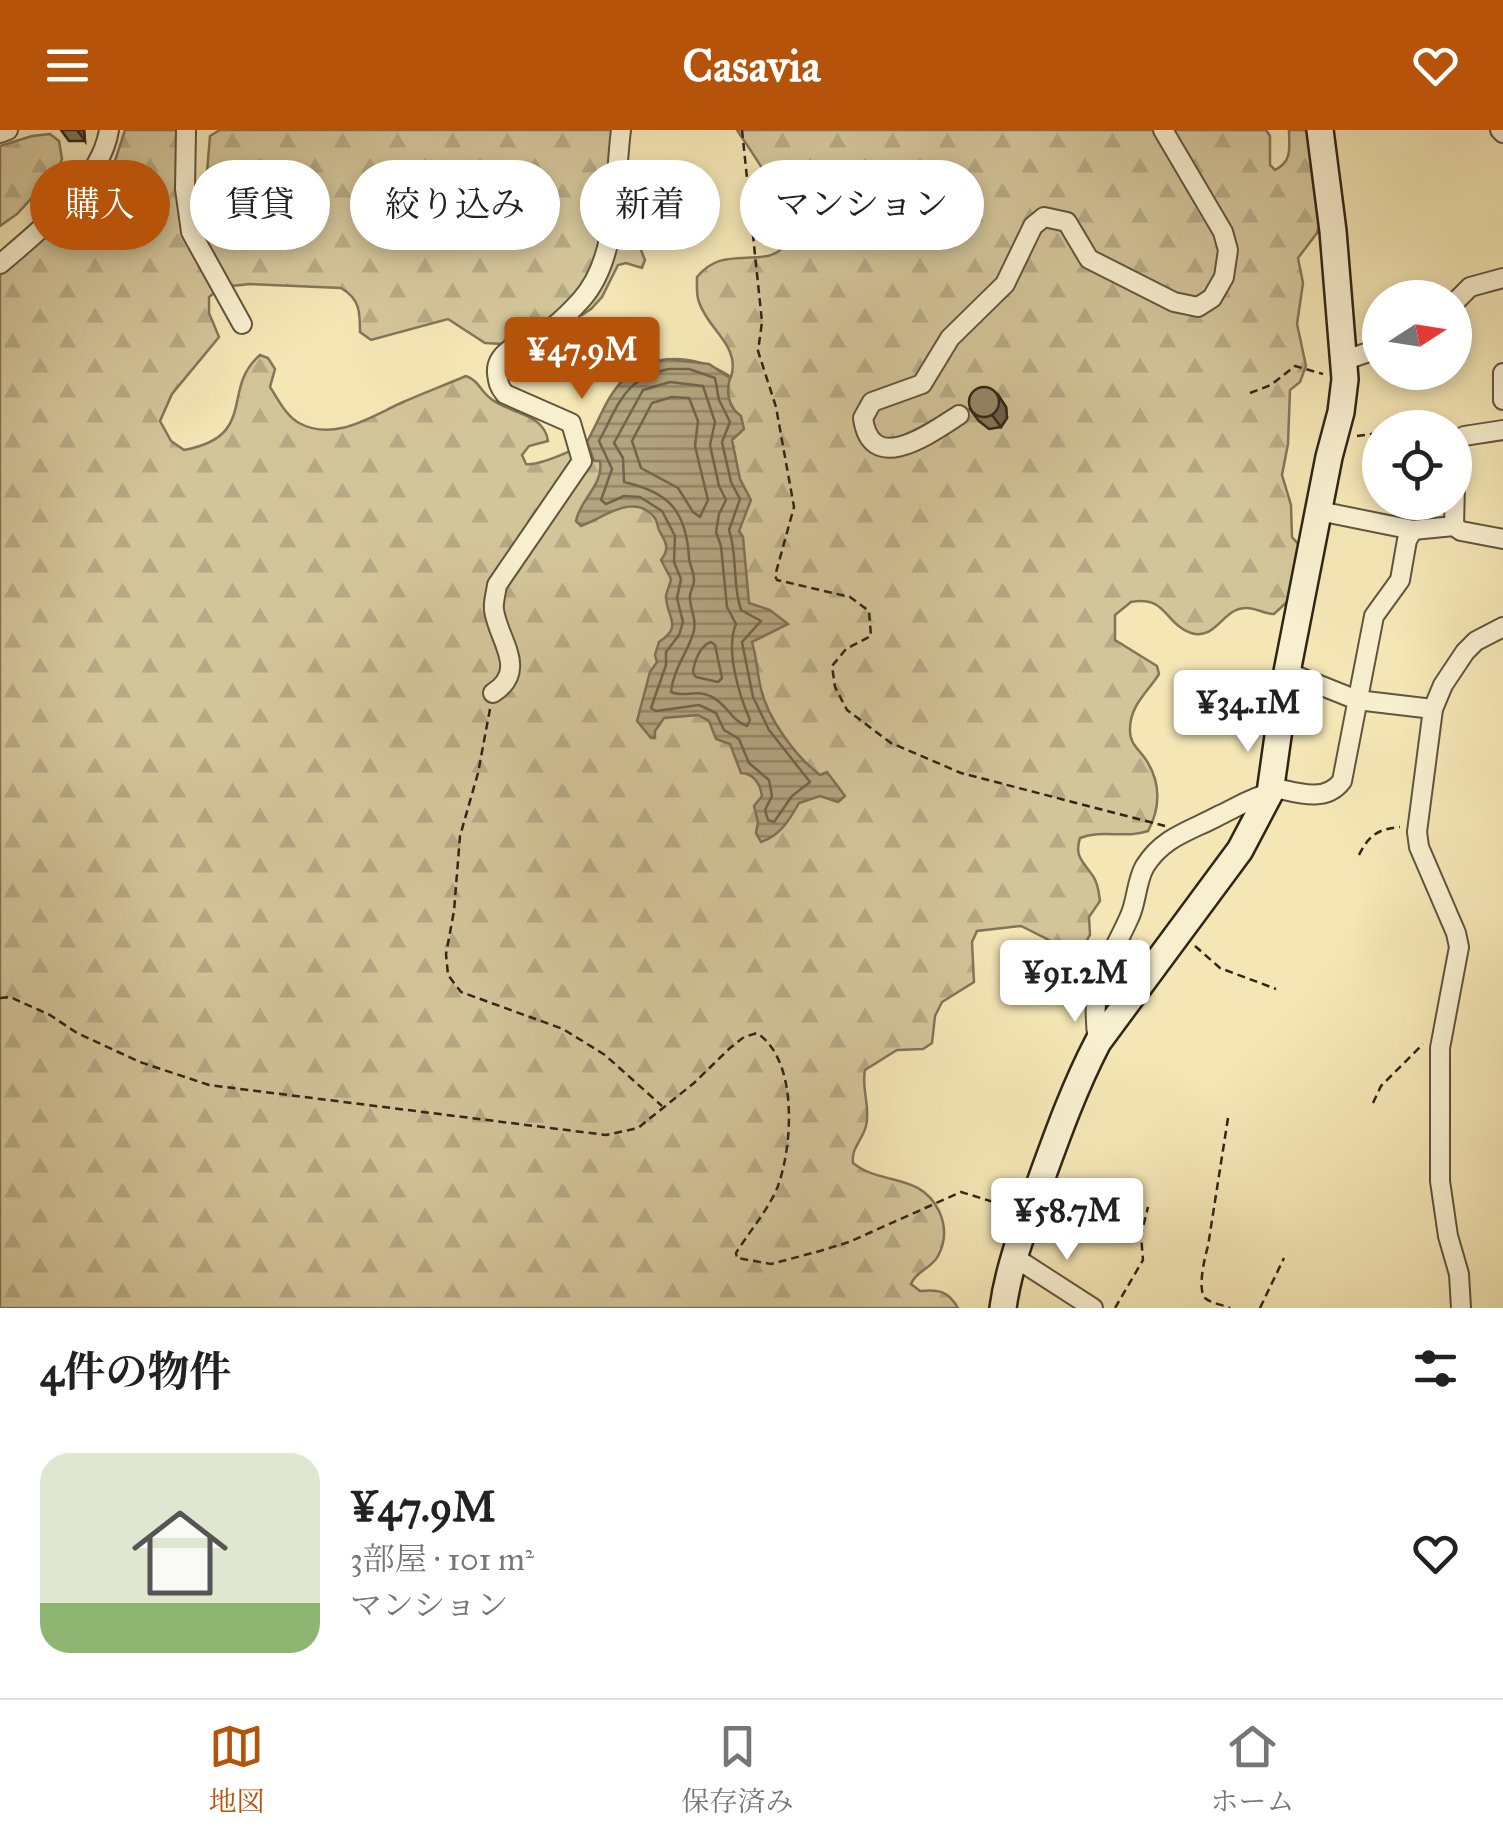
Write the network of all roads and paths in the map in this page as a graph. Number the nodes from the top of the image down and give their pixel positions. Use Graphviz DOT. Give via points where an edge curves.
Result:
graph roads {
  1 [pos="8,130"];
  2 [pos="109,130"];
  3 [pos="186,130"];
  4 [pos="621,130"];
  5 [pos="742,130"];
  6 [pos="1163,130"];
  7 [pos="1320,130"];
  8 [pos="0,133"];
  9 [pos="0,264"];
  10 [pos="1503,278"];
  11 [pos="1472,286"];
  12 [pos="242,324"];
  13 [pos="1362,358"];
  14 [pos="1344,368"];
  15 [pos="1503,373"];
  16 [pos="1250,393"];
  17 [pos="1503,400"];
  18 [pos="959,416"];
  19 [pos="1503,430"];
  20 [pos="1472,435"];
  21 [pos="1362,436"];
  22 [pos="1335,438"];
  23 [pos="1318,511"];
  24 [pos="1454,520"];
  25 [pos="1454,526"];
  26 [pos="1413,530"];
  27 [pos="1503,538"];
  28 [pos="1503,627"];
  29 [pos="1287,672"];
  30 [pos="493,693"];
  31 [pos="1357,700"];
  32 [pos="1433,709"];
  33 [pos="1270,790"];
  34 [pos="1418,824"];
  35 [pos="1181,832"];
  36 [pos="1359,855"];
  37 [pos="1180,927"];
  38 [pos="1276,989"];
  39 [pos="0,998"];
  40 [pos="1442,1031"];
  41 [pos="1098,1042"];
  42 [pos="1373,1103"];
  43 [pos="663,1107"];
  44 [pos="1228,1118"];
  45 [pos="1148,1207"];
  46 [pos="1029,1213"];
  47 [pos="1014,1258"];
  48 [pos="1284,1258"];
  49 [pos="1002,1308"];
  50 [pos="1093,1308"];
  51 [pos="1115,1308"];
  52 [pos="1230,1308"];
  53 [pos="1260,1308"];
  54 [pos="1462,1308"];
  1 -- 8 [label="street"];
  2 -- 9 [label="street" via="76,192"];
  3 -- 12 [label="street" via="191,232"];
  4 -- 30 [label="street" via="610,229 595,279 568,314 502,356 497,367 506,394 570,423 582,462 497,584 494,608 511,672"];
  5 -- 35 [label="path" via="762,322 758,351 776,407 794,508 775,576 850,597 869,611 872,636 846,649 832,666 847,710 891,743 961,772"];
  6 -- 18 [label="street" via="1226,240 1228,267 1212,298 1198,306 1174,302 1090,258 1068,222 1044,217 1005,284 950,338 922,384 872,402 863,418 874,444 894,448"];
  7 -- 14 [label="street"];
  10 -- 11 [label="street"];
  13 -- 14 [label="street"];
  14 -- 16 [label="path" via="1326,374 1295,366 1272,386"];
  14 -- 22 [label="street"];
  15 -- 17 [label="street"];
  19 -- 20 [label="street"];
  21 -- 22 [label="path"];
  22 -- 23 [label="street"];
  23 -- 26 [label="street"];
  23 -- 29 [label="street"];
  24 -- 25 [label="street"];
  25 -- 26 [label="street"];
  25 -- 27 [label="street"];
  26 -- 31 [label="street" via="1400,580 1376,610"];
  28 -- 32 [label="street" via="1452,666"];
  29 -- 31 [label="street"];
  29 -- 33 [label="street"];
  30 -- 43 [label="path" via="460,836 448,975 462,992 563,1029 605,1055"];
  31 -- 32 [label="street"];
  31 -- 33 [label="street" via="1338,787 1316,795"];
  32 -- 34 [label="street"];
  33 -- 35 [label="street"];
  33 -- 37 [label="street" via="1240,850"];
  34 -- 36 [label="path" via="1377,832"];
  34 -- 40 [label="street" via="1419,847 1458,947"];
  35 -- 41 [label="street" via="1144,868 1129,920 1099,978 1093,1009"];
  37 -- 38 [label="path" via="1220,968"];
  37 -- 41 [label="street"];
  39 -- 43 [label="path" via="50,1015 140,1062 209,1085 606,1134 638,1128"];
  40 -- 42 [label="path" via="1393,1073"];
  40 -- 54 [label="street" via="1440,1181"];
  41 -- 46 [label="street"];
  43 -- 46 [label="path" via="744,1038 756,1033 776,1050 786,1082 785,1148 777,1188 736,1258 771,1264 820,1251 961,1192"];
  44 -- 52 [label="path" via="1202,1290"];
  45 -- 51 [label="path" via="1142,1260"];
  46 -- 47 [label="street"];
  47 -- 49 [label="street"];
  47 -- 50 [label="street"];
  48 -- 53 [label="path"];
}
